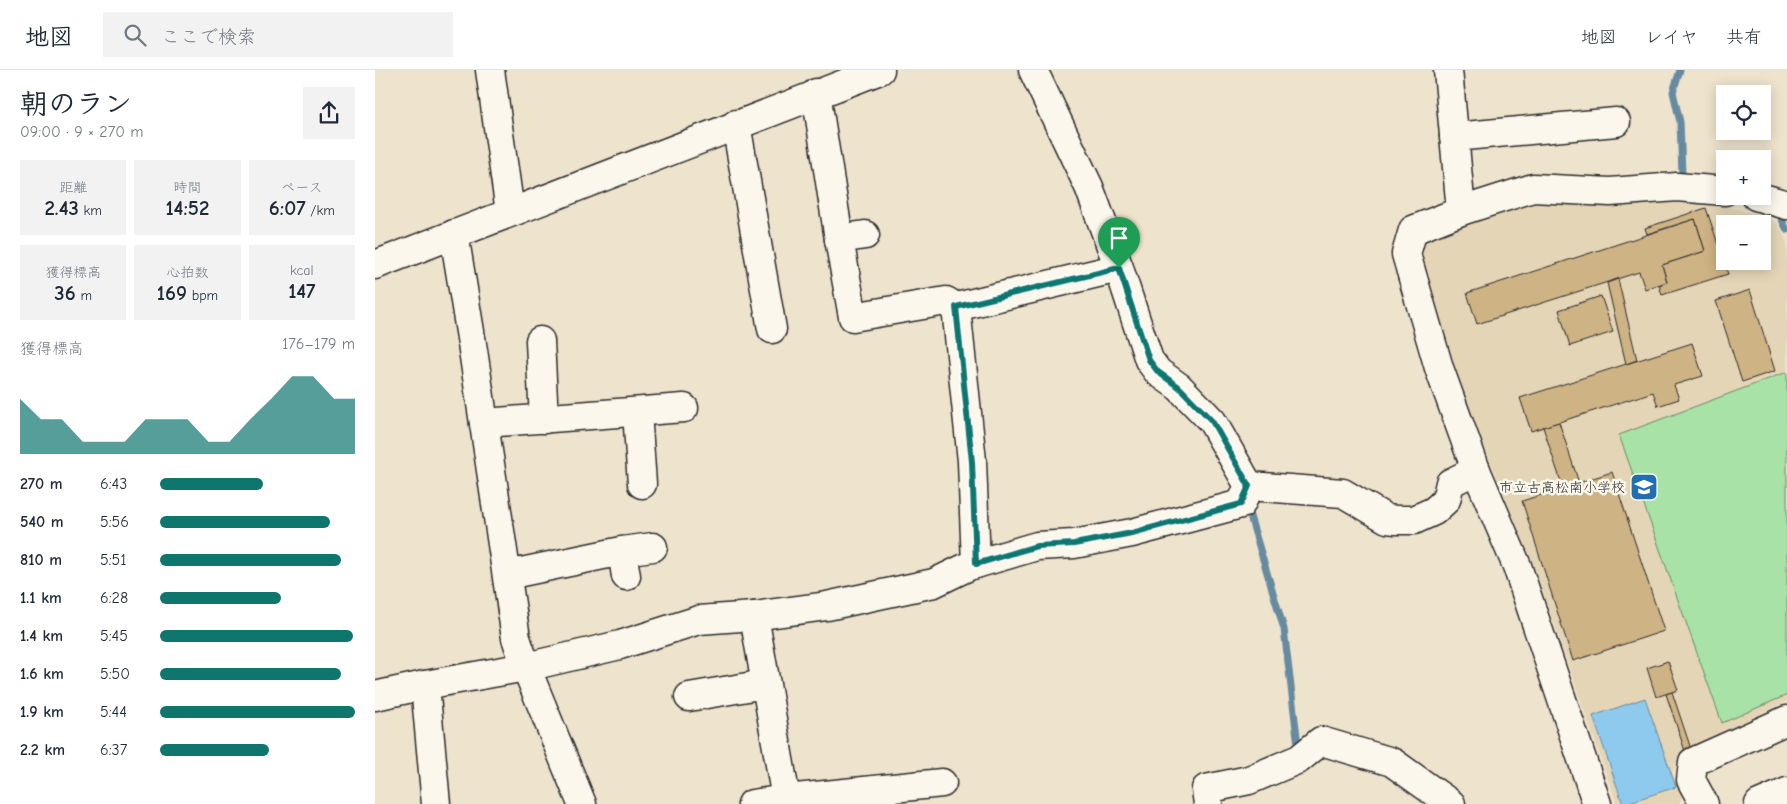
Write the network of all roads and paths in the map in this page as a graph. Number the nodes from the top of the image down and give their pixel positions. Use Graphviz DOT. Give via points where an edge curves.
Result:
graph roads {
  1 [pos="490,70"];
  2 [pos="880,70"];
  3 [pos="1033,70"];
  4 [pos="1448,70"];
  5 [pos="818,85"];
  6 [pos="1616,122"];
  7 [pos="736,124"];
  8 [pos="1454,138"];
  9 [pos="1716,190"];
  10 [pos="1771,200"];
  11 [pos="1787,205"];
  12 [pos="1461,211"];
  13 [pos="510,212"];
  14 [pos="454,234"];
  15 [pos="375,265"];
  16 [pos="1119,268"];
  17 [pos="956,307"];
  18 [pos="772,329"];
  19 [pos="540,341"];
  20 [pos="684,408"];
  21 [pos="637,412"];
  22 [pos="544,419"];
  23 [pos="484,424"];
  24 [pos="1476,470"];
  25 [pos="642,484"];
  26 [pos="1249,486"];
  27 [pos="653,547"];
  28 [pos="976,564"];
  29 [pos="507,575"];
  30 [pos="754,616"];
  31 [pos="526,668"];
  32 [pos="765,684"];
  33 [pos="425,685"];
  34 [pos="379,689"];
  35 [pos="689,697"];
  36 [pos="1787,720"];
  37 [pos="942,783"];
  38 [pos="1787,792"];
  39 [pos="786,799"];
  40 [pos="437,804"];
  41 [pos="582,804"];
  42 [pos="752,804"];
  43 [pos="1208,804"];
  44 [pos="1451,804"];
  45 [pos="1597,804"];
  46 [pos="1703,804"];
  47 [pos="1759,804"];
  1 -- 13 [label="street"];
  2 -- 5 [label="street"];
  3 -- 16 [label="street" via="1089,187"];
  4 -- 8 [label="street"];
  5 -- 7 [label="street"];
  5 -- 17 [label="street" via="852,237 853,317 946,301"];
  6 -- 8 [label="street"];
  7 -- 13 [label="street"];
  7 -- 18 [label="street"];
  8 -- 12 [label="street"];
  9 -- 12 [label="street" via="1677,187 1610,192 1533,188"];
  10 -- 11 [label="street"];
  12 -- 24 [label="street" via="1413,230 1406,254 1439,368"];
  13 -- 14 [label="street"];
  14 -- 15 [label="street"];
  14 -- 23 [label="street"];
  16 -- 17 [label="street"];
  16 -- 26 [label="street" via="1149,360 1212,421"];
  17 -- 28 [label="street" via="972,462"];
  19 -- 22 [label="street"];
  20 -- 21 [label="street"];
  21 -- 22 [label="street"];
  21 -- 25 [label="street"];
  22 -- 23 [label="street"];
  23 -- 29 [label="street"];
  24 -- 26 [label="street" via="1450,483 1447,500 1434,511 1414,520 1387,520 1343,493"];
  24 -- 45 [label="street" via="1517,566"];
  26 -- 28 [label="street" via="1241,504 1132,533 1074,544 1037,546"];
  27 -- 29 [label="street" via="624,564"];
  28 -- 30 [label="street" via="934,582 827,606"];
  29 -- 31 [label="street" via="516,638"];
  30 -- 31 [label="street" via="699,620 620,645"];
  30 -- 32 [label="street"];
  31 -- 33 [label="street"];
  31 -- 41 [label="street"];
  32 -- 35 [label="street"];
  32 -- 39 [label="street"];
  33 -- 34 [label="street"];
  33 -- 40 [label="street"];
  36 -- 46 [label="street" via="1693,762 1691,780"];
  37 -- 39 [label="street"];
  38 -- 47 [label="street"];
  39 -- 42 [label="street"];
  43 -- 44 [label="street" via="1206,789 1249,780 1299,759 1321,740 1393,762"];
}
